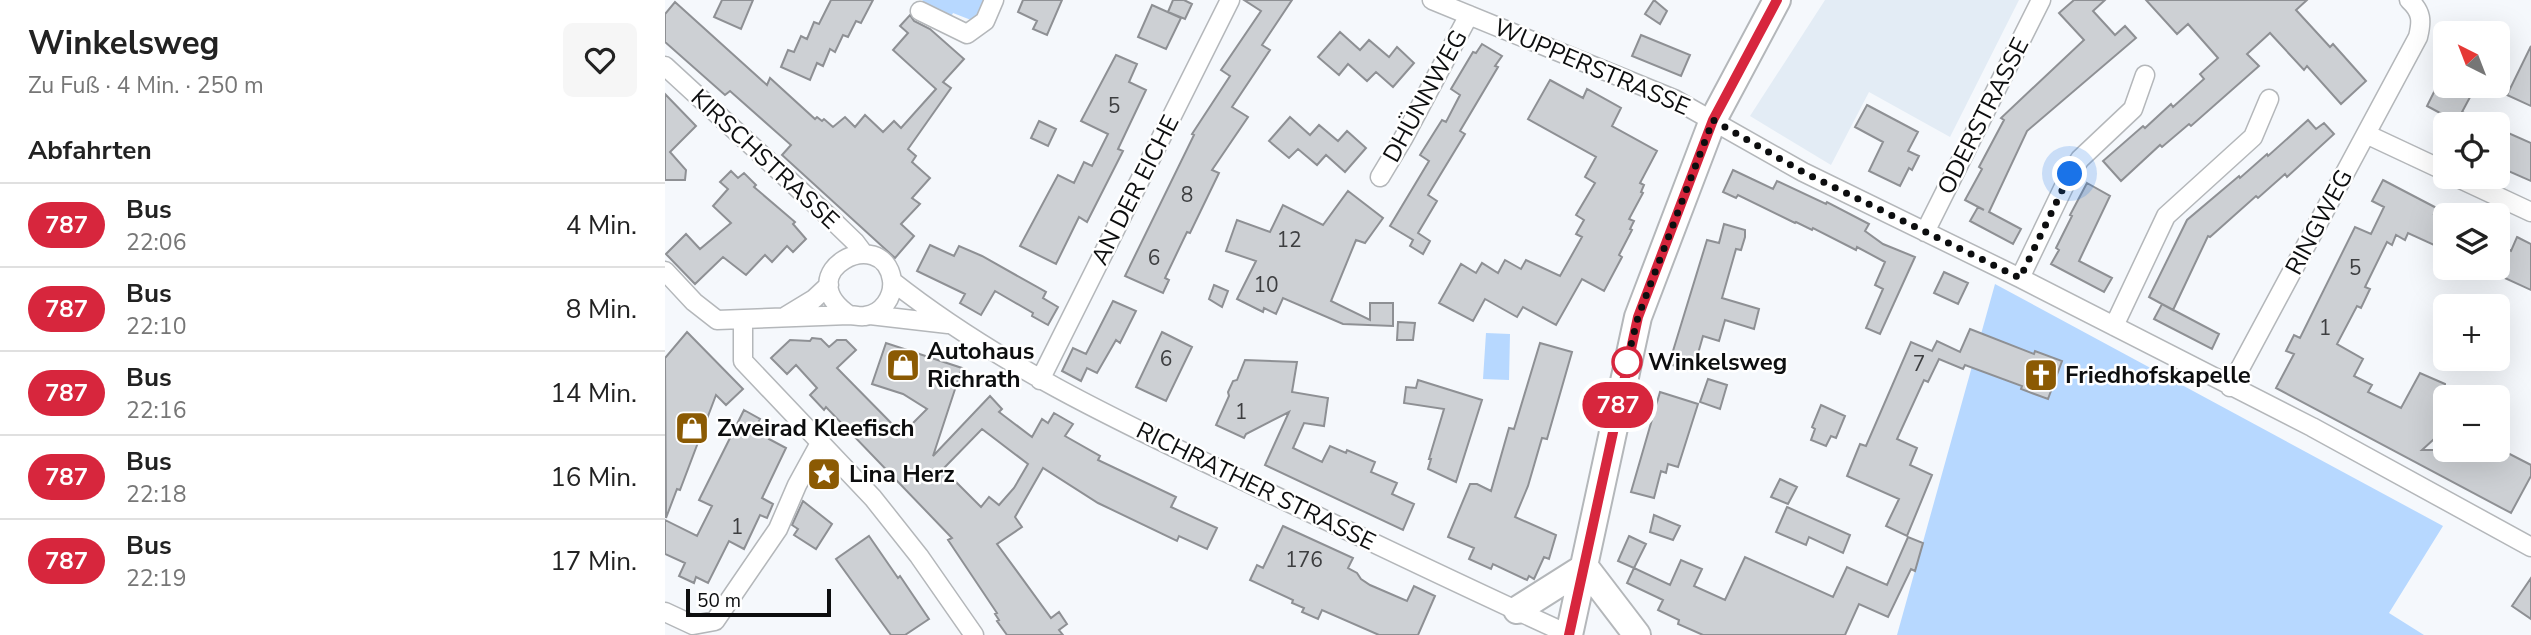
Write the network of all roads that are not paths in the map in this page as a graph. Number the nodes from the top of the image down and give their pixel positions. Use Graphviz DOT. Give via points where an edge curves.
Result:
graph roads {
  1 [pos="994,0"];
  2 [pos="1230,0"];
  3 [pos="1432,0"];
  4 [pos="1777,0"];
  5 [pos="2041,0"];
  6 [pos="2409,0"];
  7 [pos="920,12"];
  8 [pos="1469,15"];
  9 [pos="665,66"];
  10 [pos="2145,75"];
  11 [pos="2269,99"];
  12 [pos="1713,120"];
  13 [pos="2366,134"];
  14 [pos="2433,165"];
  15 [pos="1380,177"];
  16 [pos="2482,189"];
  17 [pos="2531,212"];
  18 [pos="1925,232"];
  19 [pos="864,254"];
  20 [pos="665,271"];
  21 [pos="2020,278"];
  22 [pos="892,281"];
  23 [pos="829,285"];
  24 [pos="849,315"];
  25 [pos="870,315"];
  26 [pos="780,319"];
  27 [pos="743,320"];
  28 [pos="948,324"];
  29 [pos="2114,326"];
  30 [pos="1039,380"];
  31 [pos="2230,387"];
  32 [pos="820,443"];
  33 [pos="2531,547"];
  34 [pos="1585,567"];
  35 [pos="1517,610"];
  36 [pos="665,612"];
  37 [pos="974,635"];
  38 [pos="1569,635"];
  39 [pos="1637,635"];
  1 -- 7 [label="street" via="985,21 967,34"];
  2 -- 30 [label="street, AN DER EICHE"];
  3 -- 8 [label="street, WUPPERSTRASSE"];
  4 -- 12 [label="main road"];
  5 -- 18 [label="street, ODERSTRASSE"];
  6 -- 13 [label="street" via="2422,21 2418,37"];
  8 -- 12 [label="street, WUPPERSTRASSE" via="1674,99"];
  8 -- 15 [label="street, DHÜNNWEG"];
  9 -- 19 [label="street, KIRSCHSTRASSE"];
  10 -- 21 [label="street" via="2133,109 2070,174"];
  11 -- 29 [label="street" via="2253,137 2166,216"];
  12 -- 18 [label="street, WUPPERSTRASSE" via="1803,172"];
  12 -- 34 [label="main road" via="1638,317"];
  13 -- 14 [label="street"];
  13 -- 31 [label="street, RINGWEG"];
  16 -- 17 [label="street"];
  18 -- 21 [label="street, WUPPERSTRASSE"];
  19 -- 22 [label="street" via="877,258"];
  19 -- 23 [label="street" via="837,264"];
  20 -- 27 [label="street" via="717,320"];
  21 -- 29 [label="street, WUPPERSTRASSE"];
  22 -- 25 [label="street" via="890,297 881,310"];
  22 -- 28 [label="street, RICHRATHER STRASSE"];
  23 -- 24 [label="street" via="836,306"];
  23 -- 26 [label="street"];
  24 -- 25 [label="street"];
  24 -- 26 [label="street"];
  25 -- 28 [label="street, RICHRATHER STRASSE"];
  26 -- 27 [label="street"];
  27 -- 32 [label="street" via="743,361"];
  28 -- 30 [label="street, RICHRATHER STRASSE"];
  29 -- 31 [label="street, WUPPERSTRASSE"];
  30 -- 35 [label="street, RICHRATHER STRASSE"];
  31 -- 33 [label="street, WUPPERSTRASSE"];
  32 -- 36 [label="street" via="778,529 715,621 693,625"];
  32 -- 37 [label="street" via="873,498"];
  34 -- 35 [label="main road"];
  34 -- 38 [label="main road"];
  34 -- 39 [label="main road"];
  35 -- 38 [label="street, RICHRATHER STRASSE"];
}
